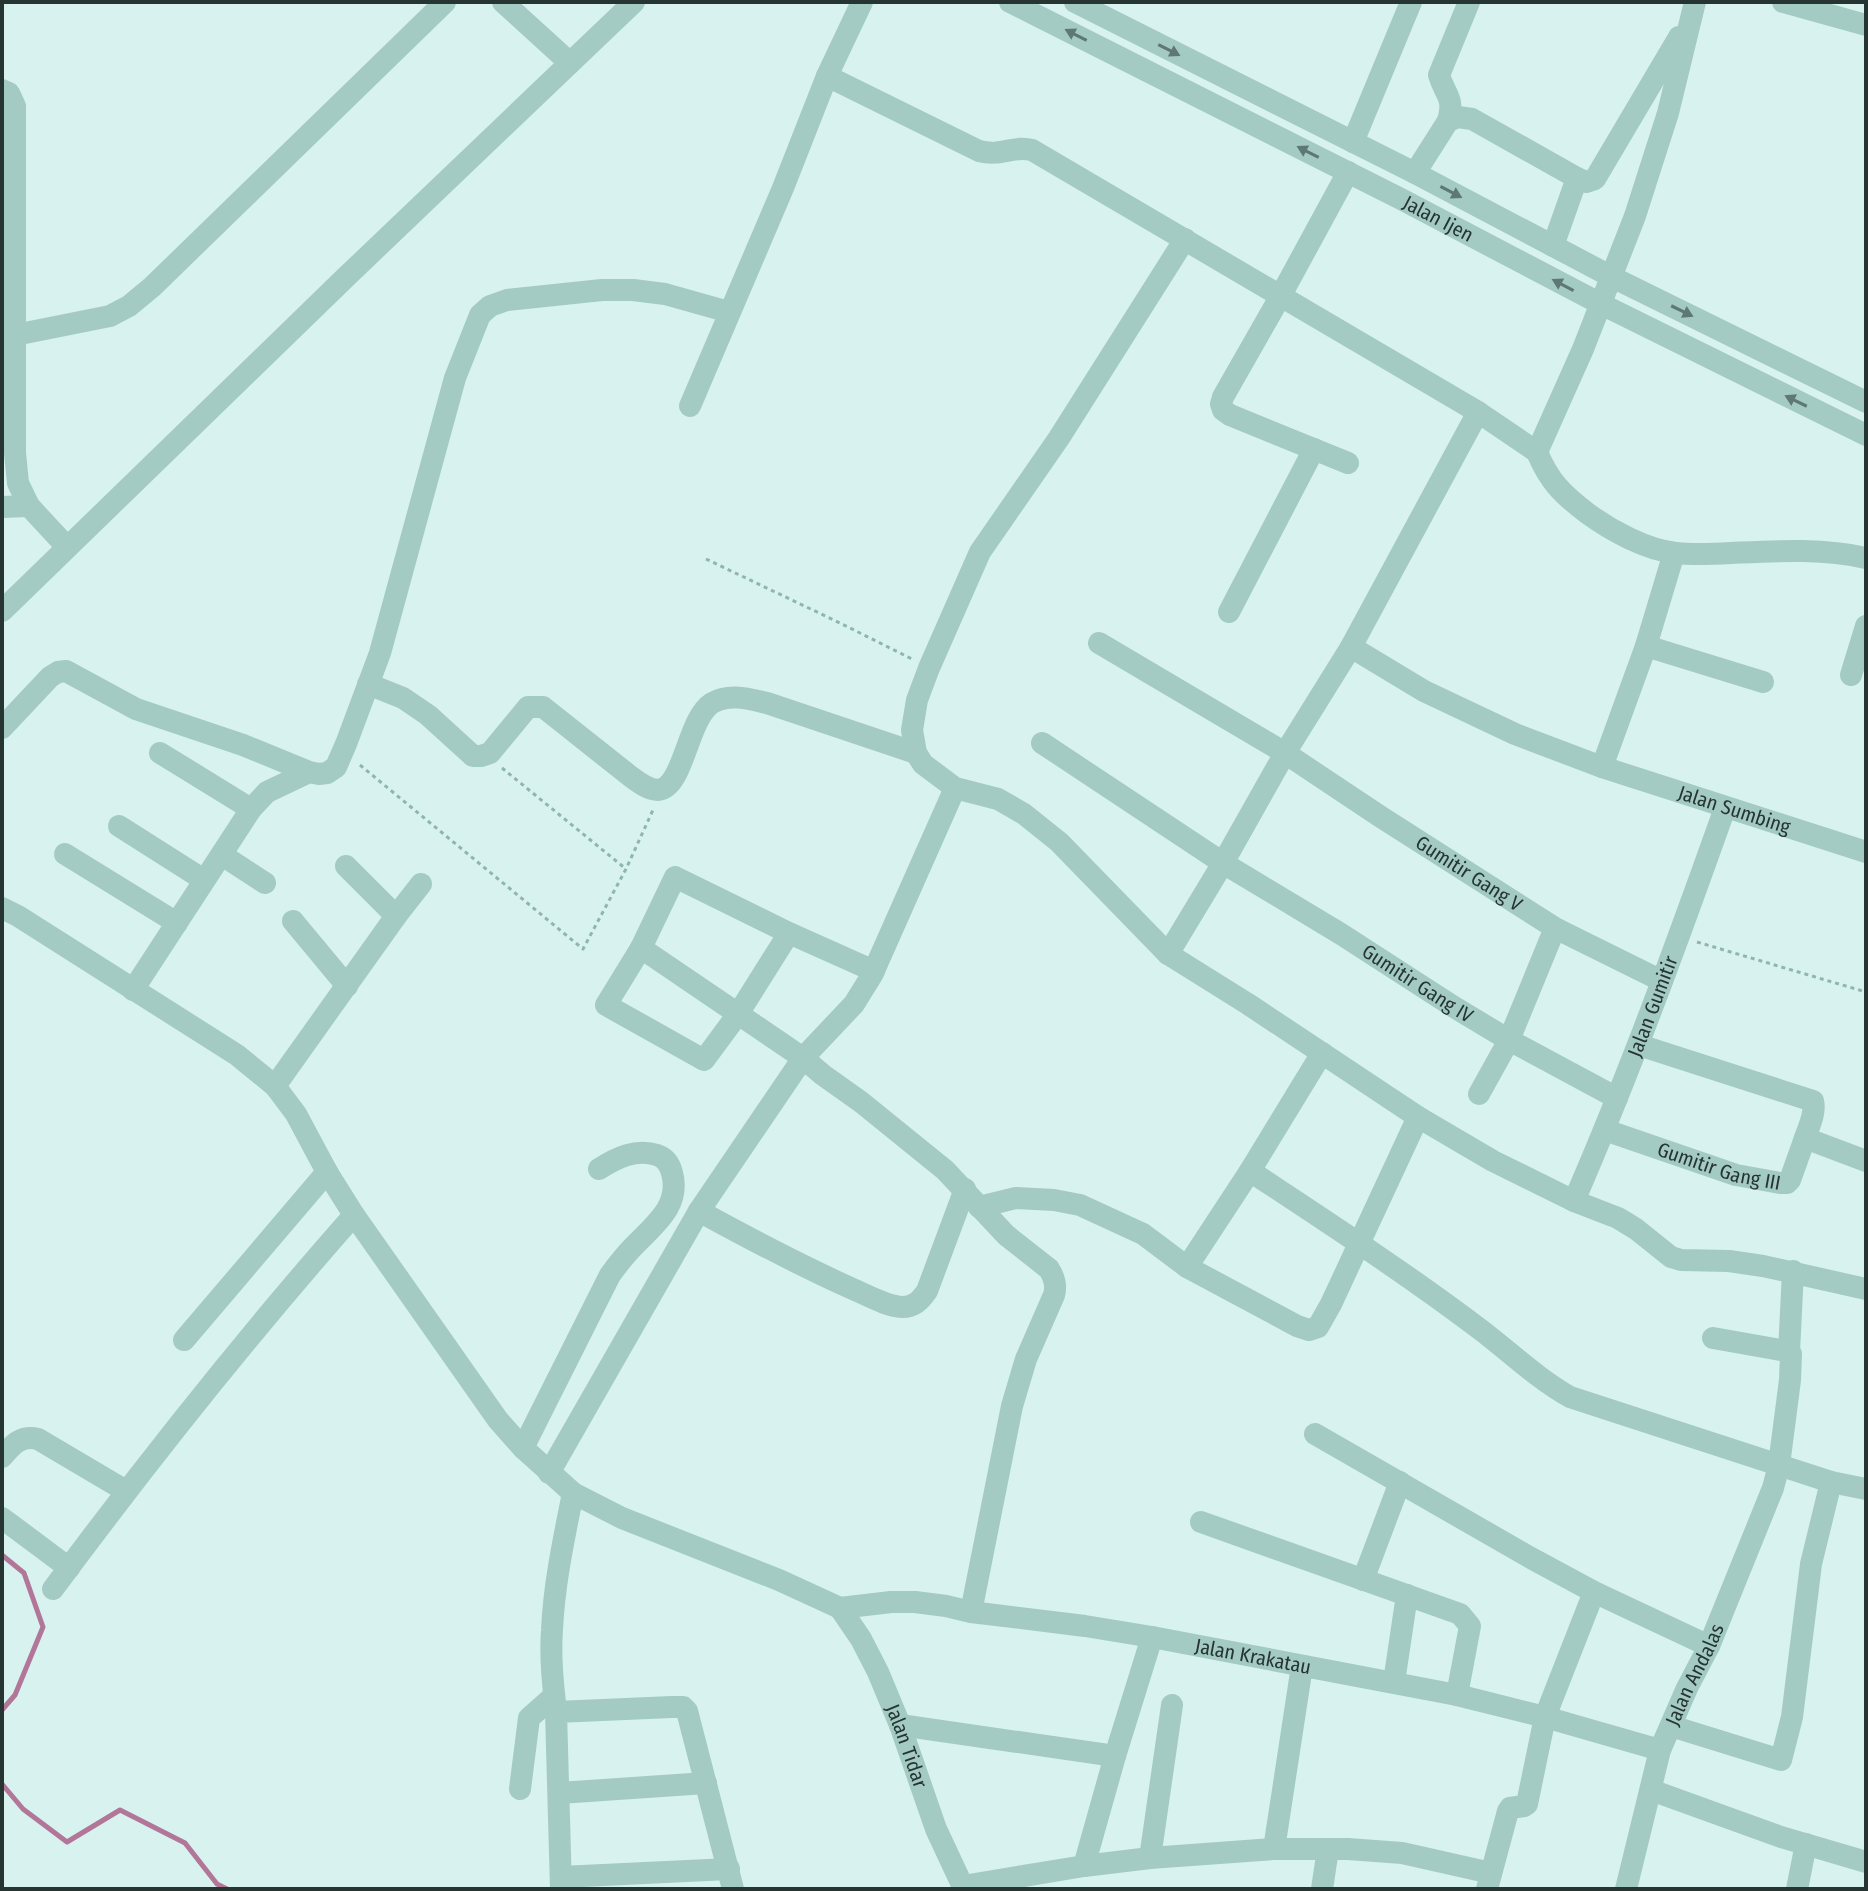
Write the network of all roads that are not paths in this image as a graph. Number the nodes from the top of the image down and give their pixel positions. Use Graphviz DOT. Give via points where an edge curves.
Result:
graph roads {
  1 [pos="445,2"];
  2 [pos="503,2"];
  3 [pos="634,2"];
  4 [pos="862,2"];
  5 [pos="1010,2"];
  6 [pos="1075,2"];
  7 [pos="1411,2"];
  8 [pos="1469,2"];
  9 [pos="1783,2"];
  10 [pos="1693,9"];
  11 [pos="1866,25"];
  12 [pos="570,63"];
  13 [pos="827,76"];
  14 [pos="2,90"];
  15 [pos="1448,121"];
  16 [pos="1353,142"];
  17 [pos="1348,172"];
  18 [pos="1415,173"];
  19 [pos="1577,178"];
  20 [pos="1185,239"];
  21 [pos="1553,246"];
  22 [pos="1612,277"];
  23 [pos="1280,297"];
  24 [pos="1601,304"];
  25 [pos="729,312"];
  26 [pos="15,335"];
  27 [pos="1866,402"];
  28 [pos="690,406"];
  29 [pos="1478,412"];
  30 [pos="1866,435"];
  31 [pos="1314,449"];
  32 [pos="1537,452"];
  33 [pos="1348,463"];
  34 [pos="29,506"];
  35 [pos="2,507"];
  36 [pos="67,547"];
  37 [pos="1674,553"];
  38 [pos="1866,558"];
  39 [pos="2,611"];
  40 [pos="1229,612"];
  41 [pos="1866,626"];
  42 [pos="1099,643"];
  43 [pos="1646,646"];
  44 [pos="1351,647"];
  45 [pos="1851,675"];
  46 [pos="1763,682"];
  47 [pos="368,684"];
  48 [pos="2,728"];
  49 [pos="1042,743"];
  50 [pos="160,753"];
  51 [pos="916,753"];
  52 [pos="1285,753"];
  53 [pos="1602,767"];
  54 [pos="309,772"];
  55 [pos="955,788"];
  56 [pos="1725,808"];
  57 [pos="251,809"];
  58 [pos="119,826"];
  59 [pos="1866,852"];
  60 [pos="65,854"];
  61 [pos="222,855"];
  62 [pos="1223,863"];
  63 [pos="346,866"];
  64 [pos="204,880"];
  65 [pos="265,883"];
  66 [pos="421,884"];
  67 [pos="2,908"];
  68 [pos="396,916"];
  69 [pos="293,921"];
  70 [pos="177,923"];
  71 [pos="1555,928"];
  72 [pos="789,933"];
  73 [pos="641,948"];
  74 [pos="1168,954"];
  75 [pos="874,971"];
  76 [pos="1662,981"];
  77 [pos="347,986"];
  78 [pos="133,990"];
  79 [pos="738,1014"];
  80 [pos="1509,1040"];
  81 [pos="1639,1045"];
  82 [pos="1322,1053"];
  83 [pos="803,1058"];
  84 [pos="275,1086"];
  85 [pos="1479,1094"];
  86 [pos="1617,1098"];
  87 [pos="1418,1117"];
  88 [pos="1605,1130"];
  89 [pos="1805,1138"];
  90 [pos="1866,1161"];
  91 [pos="599,1169"];
  92 [pos="1250,1171"];
  93 [pos="327,1172"];
  94 [pos="972,1198"];
  95 [pos="1574,1201"];
  96 [pos="699,1211"];
  97 [pos="354,1215"];
  98 [pos="1359,1243"];
  99 [pos="1187,1267"];
  100 [pos="1793,1271"];
  101 [pos="1866,1289"];
  102 [pos="1713,1338"];
  103 [pos="184,1340"];
  104 [pos="1789,1352"];
  105 [pos="1315,1434"];
  106 [pos="523,1448"];
  107 [pos="2,1457"];
  108 [pos="1779,1465"];
  109 [pos="549,1473"];
  110 [pos="1400,1482"];
  111 [pos="1831,1482"];
  112 [pos="1866,1489"];
  113 [pos="126,1491"];
  114 [pos="573,1493"];
  115 [pos="2,1518"];
  116 [pos="1201,1522"];
  117 [pos="69,1568"];
  118 [pos="1363,1580"];
  119 [pos="53,1589"];
  120 [pos="1594,1592"];
  121 [pos="1407,1595"];
  122 [pos="840,1608"];
  123 [pos="971,1612"];
  124 [pos="1152,1637"];
  125 [pos="1709,1646"];
  126 [pos="1302,1666"];
  127 [pos="1394,1682"];
  128 [pos="1457,1695"];
  129 [pos="555,1704"];
  130 [pos="1172,1705"];
  131 [pos="1545,1717"];
  132 [pos="900,1725"];
  133 [pos="1671,1726"];
  134 [pos="1660,1750"];
  135 [pos="1115,1756"];
  136 [pos="706,1783"];
  137 [pos="520,1789"];
  138 [pos="1651,1790"];
  139 [pos="559,1793"];
  140 [pos="1806,1844"];
  141 [pos="1274,1849"];
  142 [pos="1328,1849"];
  143 [pos="1150,1858"];
  144 [pos="1866,1862"];
  145 [pos="1084,1866"];
  146 [pos="731,1879"];
  147 [pos="1489,1881"];
  148 [pos="561,1883"];
  149 [pos="963,1887"];
  150 [pos="1322,1889"];
  151 [pos="1626,1889"];
  152 [pos="1797,1889"];
  1 -- 26 [label="street" via="129,306 110,316"];
  2 -- 12 [label="street"];
  3 -- 12 [label="street"];
  4 -- 13 [label="street"];
  17 -- 5 [label="street, Jalan Ijen, one-way"];
  6 -- 16 [label="street, Jalan Ijen, one-way"];
  7 -- 16 [label="street"];
  8 -- 15 [label="street" via="1439,75 1450,100"];
  9 -- 11 [label="street"];
  10 -- 19 [label="street" via="1595,179"];
  10 -- 22 [label="street" via="1668,113"];
  12 -- 36 [label="street"];
  13 -- 20 [label="street" via="979,151 1032,150"];
  13 -- 25 [label="street"];
  14 -- 26 [label="street" via="15,106"];
  15 -- 18 [label="street"];
  15 -- 19 [label="street" via="1472,119"];
  16 -- 18 [label="street, Jalan Ijen"];
  17 -- 23 [label="street"];
  24 -- 17 [label="street, Jalan Ijen, one-way"];
  18 -- 21 [label="street, Jalan Ijen, one-way"];
  19 -- 21 [label="street"];
  20 -- 23 [label="street"];
  20 -- 51 [label="street" via="980,552 917,700 912,720"];
  21 -- 22 [label="street, Jalan Ijen"];
  22 -- 24 [label="street"];
  22 -- 27 [label="street, Jalan Ijen, one-way"];
  23 -- 29 [label="street"];
  23 -- 31 [label="street" via="1223,397 1223,410"];
  30 -- 24 [label="street, Jalan Ijen, one-way"];
  24 -- 32 [label="street"];
  25 -- 28 [label="street"];
  25 -- 47 [label="street" via="665,294 602,290 507,300 480,315 455,378"];
  26 -- 34 [label="street" via="15,453 18,483"];
  29 -- 32 [label="street"];
  29 -- 44 [label="street"];
  31 -- 33 [label="street"];
  31 -- 40 [label="street"];
  32 -- 37 [label="street" via="1554,485 1596,520 1628,539"];
  34 -- 35 [label="street"];
  34 -- 36 [label="street"];
  36 -- 39 [label="street"];
  37 -- 38 [label="street" via="1797,550"];
  37 -- 43 [label="street"];
  41 -- 45 [label="street"];
  42 -- 52 [label="street, Gumitir Gang V"];
  43 -- 46 [label="street"];
  43 -- 53 [label="street"];
  44 -- 52 [label="street"];
  44 -- 53 [label="street, Jalan Sumbing" via="1455,707"];
  47 -- 51 [label="street" via="428,715 473,756 490,753 528,707 543,707 656,790 675,778 702,712 728,698 767,703"];
  47 -- 54 [label="street" via="336,767 327,773"];
  48 -- 54 [label="street" via="50,677 66,671 136,709"];
  49 -- 62 [label="street, Gumitir Gang IV"];
  50 -- 57 [label="street"];
  51 -- 55 [label="street"];
  52 -- 62 [label="street"];
  52 -- 71 [label="street, Gumitir Gang V"];
  53 -- 56 [label="street, Jalan Sumbing"];
  54 -- 57 [label="street" via="267,792"];
  55 -- 74 [label="street" via="998,799 1024,814 1059,842"];
  55 -- 75 [label="street"];
  56 -- 59 [label="street, Jalan Sumbing"];
  56 -- 76 [label="street, Jalan Gumitir"];
  57 -- 61 [label="street"];
  58 -- 64 [label="street"];
  60 -- 70 [label="street"];
  61 -- 64 [label="street"];
  61 -- 65 [label="street"];
  62 -- 74 [label="street"];
  62 -- 80 [label="street, Gumitir Gang IV"];
  63 -- 68 [label="street"];
  64 -- 70 [label="street"];
  66 -- 68 [label="street"];
  67 -- 78 [label="street"];
  68 -- 77 [label="street"];
  69 -- 77 [label="street"];
  70 -- 78 [label="street"];
  71 -- 76 [label="street, Gumitir Gang V"];
  71 -- 80 [label="street"];
  72 -- 73 [label="street" via="675,877"];
  72 -- 75 [label="street"];
  72 -- 79 [label="street"];
  73 -- 79 [label="street"];
  73 -- 79 [label="street" via="606,1005 704,1060"];
  74 -- 82 [label="street"];
  75 -- 83 [label="street" via="854,1004"];
  76 -- 81 [label="street, Jalan Gumitir"];
  77 -- 84 [label="street"];
  78 -- 84 [label="street" via="237,1055"];
  79 -- 83 [label="street"];
  80 -- 85 [label="street"];
  80 -- 86 [label="street, Gumitir Gang IV"];
  81 -- 86 [label="street, Jalan Gumitir"];
  81 -- 89 [label="street" via="1813,1101"];
  82 -- 87 [label="street"];
  82 -- 92 [label="street"];
  83 -- 94 [label="street" via="928,1156"];
  83 -- 96 [label="street"];
  84 -- 93 [label="street"];
  86 -- 88 [label="street, Jalan Gumitir"];
  87 -- 95 [label="street"];
  87 -- 98 [label="street"];
  88 -- 89 [label="street, Gumitir Gang III" via="1736,1175 1780,1183 1790,1180"];
  88 -- 95 [label="street, Jalan Gumitir"];
  89 -- 90 [label="street"];
  91 -- 106 [label="street" via="620,1157 655,1154 671,1168 673,1197 610,1275"];
  92 -- 98 [label="street"];
  92 -- 99 [label="street"];
  93 -- 97 [label="street"];
  93 -- 103 [label="street"];
  94 -- 96 [label="street" via="927,1291 906,1307 805,1268"];
  94 -- 99 [label="street" via="1080,1205 1143,1234"];
  94 -- 123 [label="street" via="1012,1241 1049,1269 1056,1284 1012,1406"];
  95 -- 100 [label="street" via="1618,1218 1671,1257"];
  96 -- 109 [label="street"];
  97 -- 106 [label="street"];
  97 -- 113 [label="street"];
  98 -- 99 [label="street" via="1322,1322 1309,1330"];
  98 -- 108 [label="street" via="1570,1397"];
  100 -- 101 [label="street"];
  100 -- 104 [label="street, Jalan Andalas"];
  102 -- 104 [label="street"];
  104 -- 108 [label="street, Jalan Andalas"];
  105 -- 110 [label="street"];
  106 -- 109 [label="street"];
  107 -- 113 [label="street" via="21,1438 38,1439"];
  108 -- 111 [label="street"];
  108 -- 125 [label="street, Jalan Andalas"];
  109 -- 114 [label="street"];
  110 -- 118 [label="street"];
  110 -- 120 [label="street"];
  111 -- 112 [label="street"];
  111 -- 133 [label="street" via="1811,1564 1782,1758"];
  113 -- 117 [label="street"];
  114 -- 122 [label="street"];
  114 -- 129 [label="street" via="552,1630"];
  115 -- 117 [label="street"];
  116 -- 118 [label="street"];
  117 -- 119 [label="street"];
  118 -- 121 [label="street"];
  120 -- 125 [label="street"];
  120 -- 131 [label="street"];
  121 -- 127 [label="street"];
  121 -- 128 [label="street" via="1460,1614 1470,1626"];
  122 -- 123 [label="street, Jalan Krakatau" via="915,1602"];
  122 -- 132 [label="street, Jalan Tidar" via="878,1672"];
  123 -- 124 [label="street, Jalan Krakatau"];
  124 -- 126 [label="street, Jalan Krakatau"];
  124 -- 135 [label="street"];
  125 -- 133 [label="street, Jalan Andalas"];
  126 -- 127 [label="street, Jalan Krakatau"];
  126 -- 141 [label="street"];
  127 -- 128 [label="street, Jalan Krakatau"];
  128 -- 131 [label="street, Jalan Krakatau"];
  129 -- 136 [label="street" via="683,1707"];
  129 -- 137 [label="street" via="529,1718"];
  129 -- 139 [label="street"];
  130 -- 143 [label="street"];
  131 -- 134 [label="street, Jalan Krakatau"];
  131 -- 147 [label="street" via="1527,1804 1508,1811"];
  132 -- 135 [label="street"];
  132 -- 149 [label="street, Jalan Tidar" via="936,1829"];
  133 -- 134 [label="street, Jalan Andalas"];
  134 -- 138 [label="street, Jalan Andalas"];
  135 -- 145 [label="street"];
  136 -- 139 [label="street"];
  136 -- 146 [label="street"];
  138 -- 140 [label="street"];
  138 -- 151 [label="street, Jalan Andalas"];
  139 -- 148 [label="street"];
  140 -- 144 [label="street"];
  140 -- 152 [label="street"];
  141 -- 142 [label="street"];
  141 -- 143 [label="street"];
  142 -- 147 [label="street" via="1402,1853"];
  142 -- 150 [label="street"];
  143 -- 145 [label="street"];
  145 -- 149 [label="street"];
  146 -- 148 [label="street"];
}
